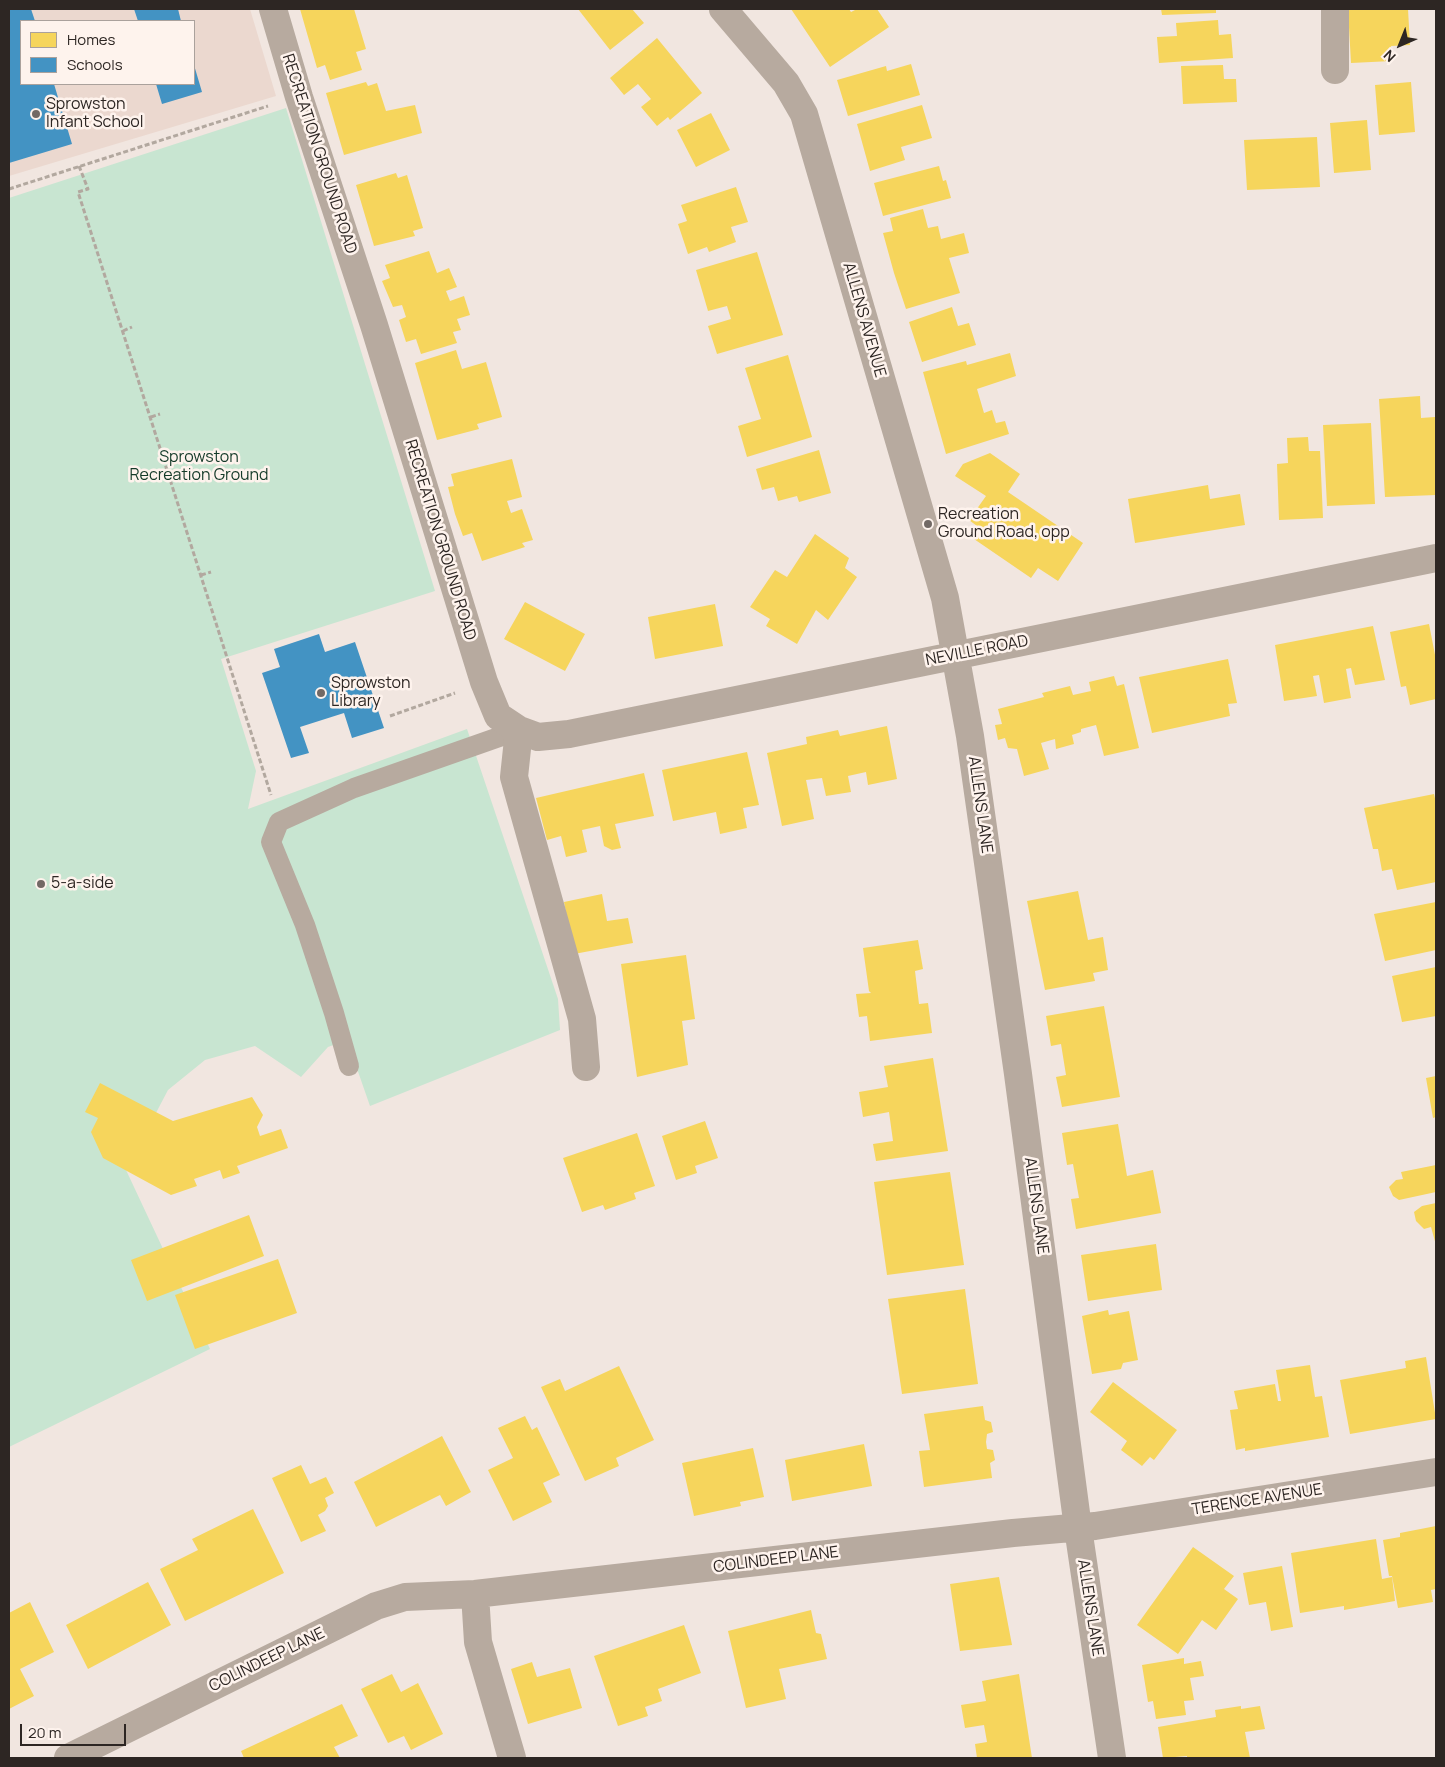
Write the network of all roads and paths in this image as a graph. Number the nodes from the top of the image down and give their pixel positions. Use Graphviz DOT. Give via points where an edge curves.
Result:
graph roads {
  1 [pos="273,9"];
  2 [pos="723,9"];
  3 [pos="1335,9"];
  4 [pos="1336,70"];
  5 [pos="300,97"];
  6 [pos="79,166"];
  7 [pos="9,189"];
  8 [pos="132,327"];
  9 [pos="123,331"];
  10 [pos="160,414"];
  11 [pos="151,417"];
  12 [pos="1436,558"];
  13 [pos="210,572"];
  14 [pos="202,575"];
  15 [pos="955,655"];
  16 [pos="484,682"];
  17 [pos="390,716"];
  18 [pos="519,730"];
  19 [pos="279,822"];
  20 [pos="348,1066"];
  21 [pos="586,1067"];
  22 [pos="1436,1472"];
  23 [pos="1078,1528"];
  24 [pos="475,1594"];
  25 [pos="68,1758"];
  26 [pos="512,1758"];
  27 [pos="1112,1758"];
  1 -- 5 [label="street, RECREATION GROUND ROAD"];
  2 -- 15 [label="street, ALLENS AVENUE" via="786,83 804,114 945,598"];
  3 -- 4 [label="street"];
  5 -- 6 [label="path"];
  5 -- 16 [label="street, RECREATION GROUND ROAD"];
  6 -- 7 [label="path"];
  6 -- 9 [label="path" via="88,189 78,192"];
  8 -- 9 [label="path"];
  9 -- 11 [label="path"];
  10 -- 11 [label="path"];
  11 -- 14 [label="path"];
  12 -- 15 [label="street, NEVILLE ROAD"];
  13 -- 14 [label="path"];
  14 -- 19 [label="path"];
  15 -- 18 [label="street, NEVILLE ROAD" via="569,734 538,737"];
  15 -- 23 [label="street, ALLENS LANE" via="970,736 1018,1074"];
  16 -- 17 [label="path"];
  16 -- 18 [label="street, RECREATION GROUND ROAD" via="498,716"];
  18 -- 19 [label="lane" via="354,788"];
  18 -- 21 [label="street" via="514,776 582,1018"];
  19 -- 20 [label="lane" via="270,842 305,925"];
  22 -- 23 [label="street, TERENCE AVENUE"];
  23 -- 24 [label="street, COLINDEEP LANE"];
  23 -- 27 [label="street, ALLENS LANE"];
  24 -- 25 [label="street, COLINDEEP LANE" via="405,1598 376,1606"];
  24 -- 26 [label="street" via="478,1642"];
}
